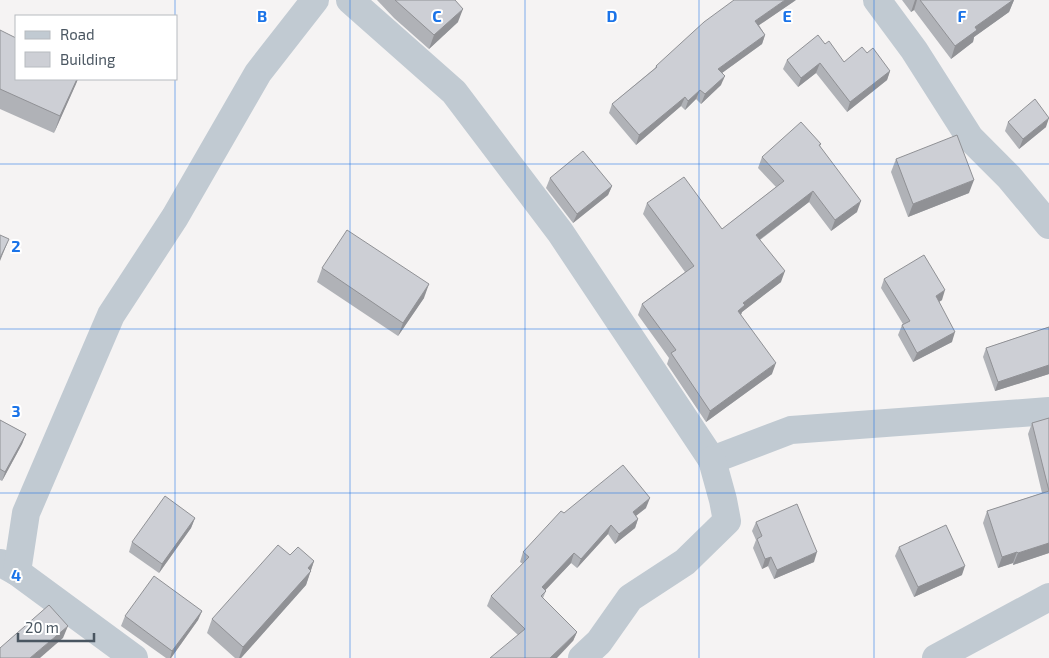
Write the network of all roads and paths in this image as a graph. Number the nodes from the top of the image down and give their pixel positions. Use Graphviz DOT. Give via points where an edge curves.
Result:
graph roads {
  1 [pos="315,0"];
  2 [pos="350,0"];
  3 [pos="877,0"];
  4 [pos="1049,225"];
  5 [pos="1049,411"];
  6 [pos="712,460"];
  7 [pos="9,567"];
  8 [pos="1049,597"];
  9 [pos="134,658"];
  10 [pos="582,658"];
  11 [pos="936,658"];
  1 -- 7 [label="street" via="258,73 175,217 111,315 26,513"];
  2 -- 6 [label="street" via="454,92 560,232"];
  3 -- 4 [label="street" via="914,50 970,138 1010,177"];
  5 -- 6 [label="street" via="791,430"];
  6 -- 10 [label="street" via="727,521 685,562 630,598 599,642"];
  7 -- 9 [label="street"];
  8 -- 11 [label="street"];
}
